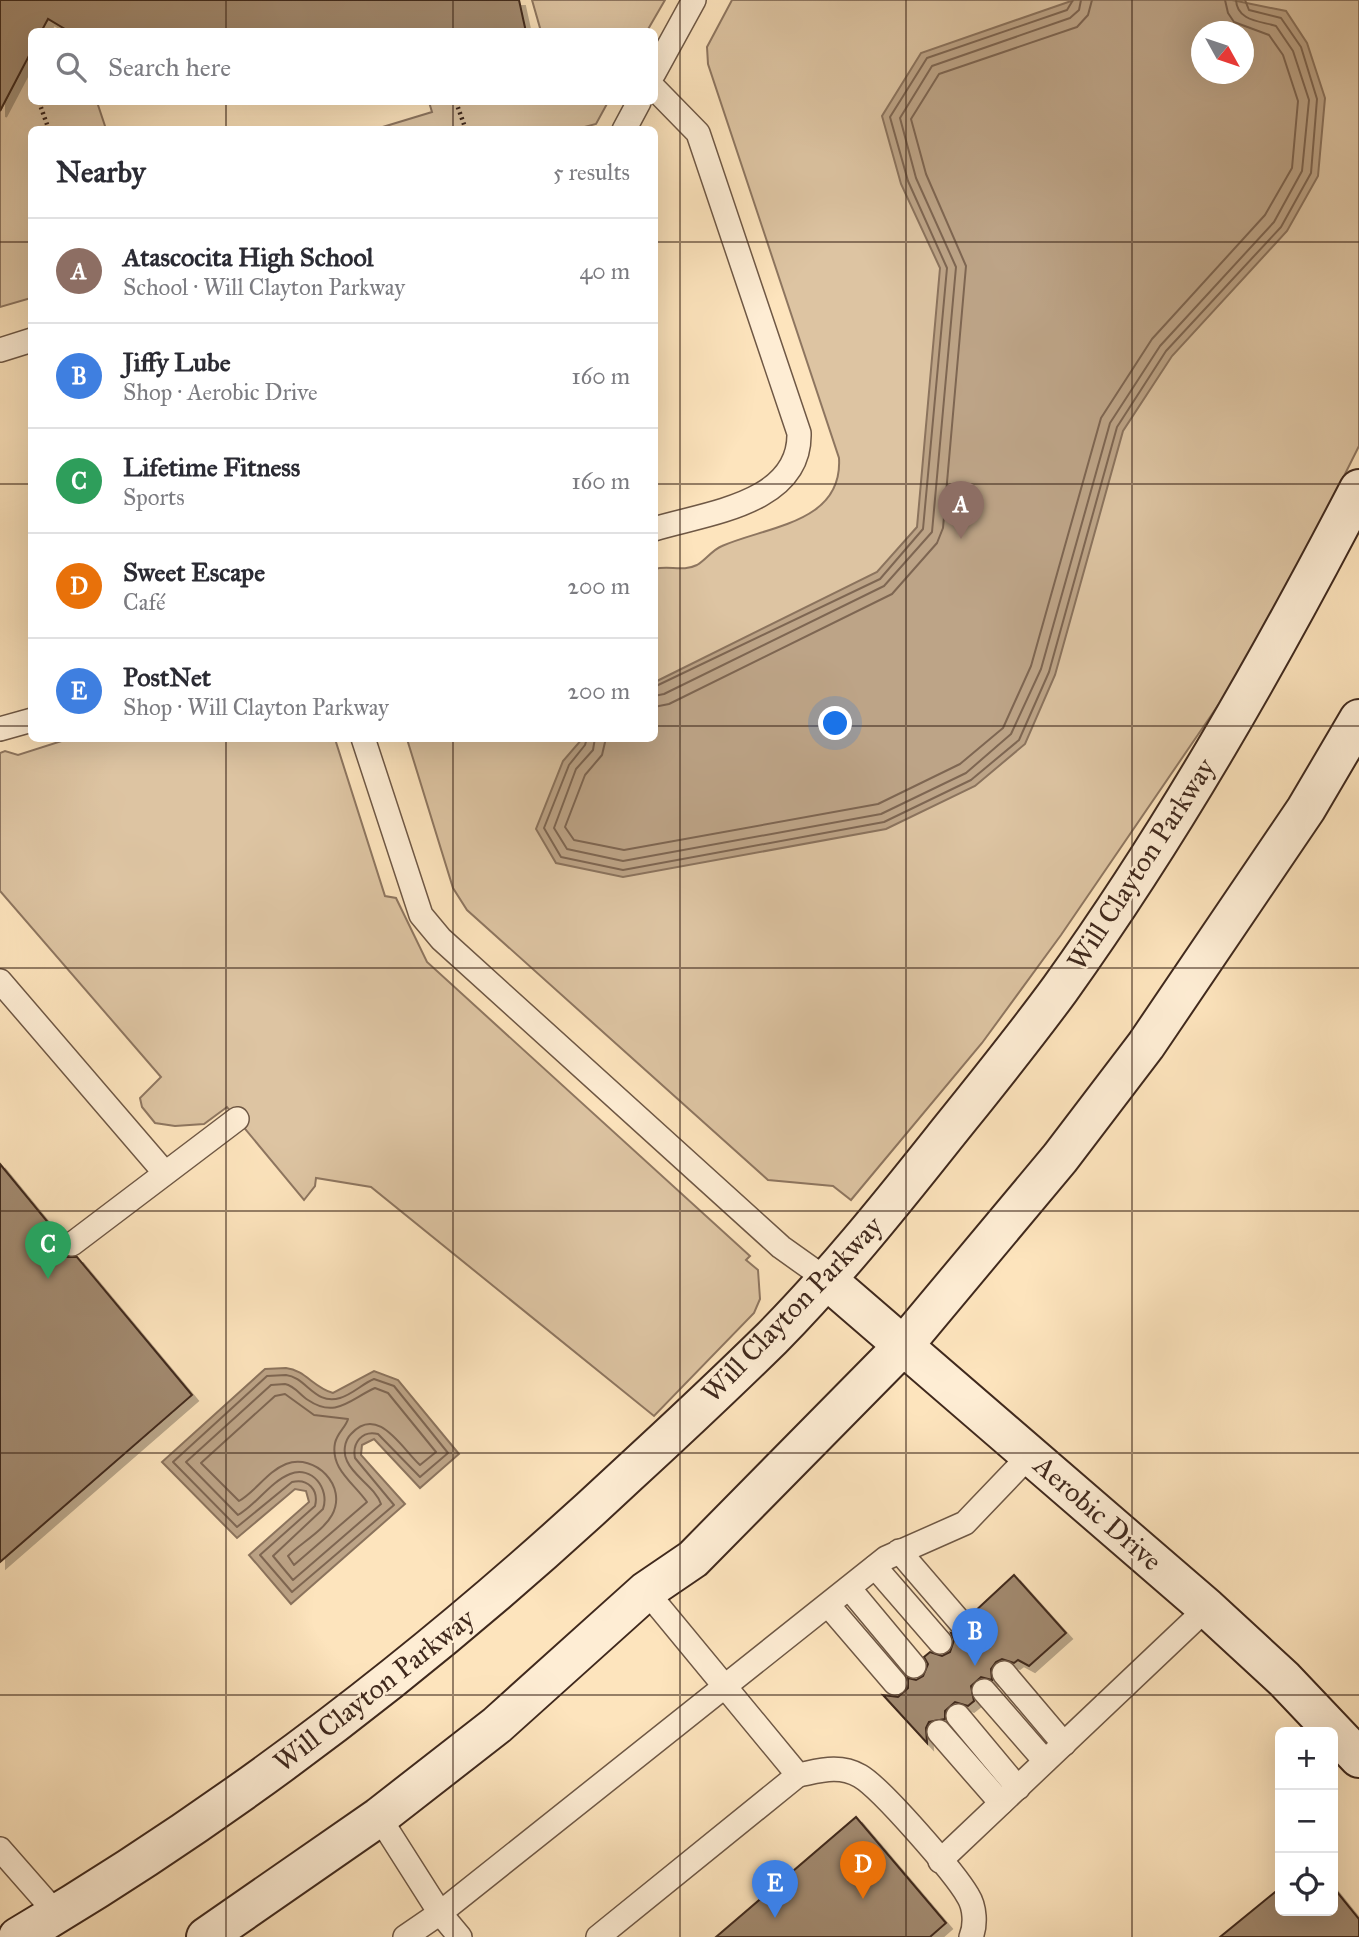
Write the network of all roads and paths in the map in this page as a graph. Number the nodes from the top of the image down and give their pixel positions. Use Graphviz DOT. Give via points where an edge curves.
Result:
graph roads {
  1 [pos="694,0"];
  2 [pos="658,66"];
  3 [pos="658,92"];
  4 [pos="40,105"];
  5 [pos="457,105"];
  6 [pos="637,105"];
  7 [pos="48,126"];
  8 [pos="465,126"];
  9 [pos="626,126"];
  10 [pos="28,341"];
  11 [pos="0,350"];
  12 [pos="1359,489"];
  13 [pos="658,528"];
  14 [pos="1359,719"];
  15 [pos="28,721"];
  16 [pos="0,729"];
  17 [pos="364,742"];
  18 [pos="0,981"];
  19 [pos="237,1119"];
  20 [pos="165,1173"];
  21 [pos="72,1244"];
  22 [pos="827,1279"];
  23 [pos="903,1346"];
  24 [pos="1031,1454"];
  25 [pos="899,1551"];
  26 [pos="875,1567"];
  27 [pos="849,1588"];
  28 [pos="646,1591"];
  29 [pos="828,1605"];
  30 [pos="1207,1608"];
  31 [pos="961,1623"];
  32 [pos="940,1642"];
  33 [pos="914,1666"];
  34 [pos="1004,1673"];
  35 [pos="895,1683"];
  36 [pos="726,1687"];
  37 [pos="984,1691"];
  38 [pos="958,1716"];
  39 [pos="939,1732"];
  40 [pos="1065,1744"];
  41 [pos="1359,1758"];
  42 [pos="1045,1761"];
  43 [pos="797,1775"];
  44 [pos="1018,1787"];
  45 [pos="1000,1804"];
  46 [pos="379,1816"];
  47 [pos="0,1849"];
  48 [pos="940,1861"];
  49 [pos="440,1913"];
  50 [pos="57,1914"];
  51 [pos="18,1937"];
  52 [pos="206,1937"];
  53 [pos="405,1937"];
  54 [pos="460,1937"];
  55 [pos="598,1937"];
  56 [pos="971,1937"];
  1 -- 2 [label="lane"];
  3 -- 13 [label="lane" via="698,133 799,433 799,451 790,470 756,499"];
  4 -- 7 [label="path"];
  5 -- 8 [label="path"];
  6 -- 9 [label="lane"];
  10 -- 11 [label="lane"];
  12 -- 22 [label="main road, Will Clayton Parkway" via="1255,683 1156,849 1056,994"];
  14 -- 23 [label="main road" via="1292,831 1146,1045 1052,1168"];
  15 -- 16 [label="lane"];
  17 -- 22 [label="lane" via="421,915 441,939 782,1247"];
  18 -- 20 [label="lane"];
  19 -- 20 [label="lane"];
  20 -- 21 [label="lane"];
  22 -- 23 [label="main road, Aerobic Drive"];
  22 -- 50 [label="main road, Will Clayton Parkway" via="773,1337 528,1568 376,1695"];
  23 -- 24 [label="main road, Aerobic Drive"];
  23 -- 28 [label="main road" via="693,1559"];
  24 -- 25 [label="lane" via="965,1523"];
  24 -- 30 [label="main road, Aerobic Drive"];
  25 -- 26 [label="lane"];
  25 -- 31 [label="lane"];
  26 -- 27 [label="lane"];
  26 -- 32 [label="lane"];
  27 -- 29 [label="lane"];
  27 -- 33 [label="lane"];
  28 -- 36 [label="lane"];
  28 -- 46 [label="main road" via="498,1724"];
  29 -- 35 [label="lane"];
  29 -- 36 [label="lane"];
  30 -- 40 [label="lane"];
  30 -- 41 [label="main road, Aerobic Drive" via="1284,1679"];
  34 -- 40 [label="lane"];
  36 -- 43 [label="lane"];
  36 -- 49 [label="lane"];
  37 -- 42 [label="lane"];
  38 -- 44 [label="lane"];
  39 -- 45 [label="lane"];
  40 -- 42 [label="lane"];
  42 -- 44 [label="lane"];
  43 -- 48 [label="lane" via="837,1767 859,1775 881,1792"];
  43 -- 55 [label="lane"];
  44 -- 45 [label="lane"];
  45 -- 48 [label="lane"];
  46 -- 49 [label="lane"];
  46 -- 52 [label="main road"];
  47 -- 50 [label="lane"];
  48 -- 56 [label="lane" via="970,1897 976,1927"];
  49 -- 53 [label="lane"];
  49 -- 54 [label="lane"];
  50 -- 51 [label="main road, Will Clayton Parkway"];
}
